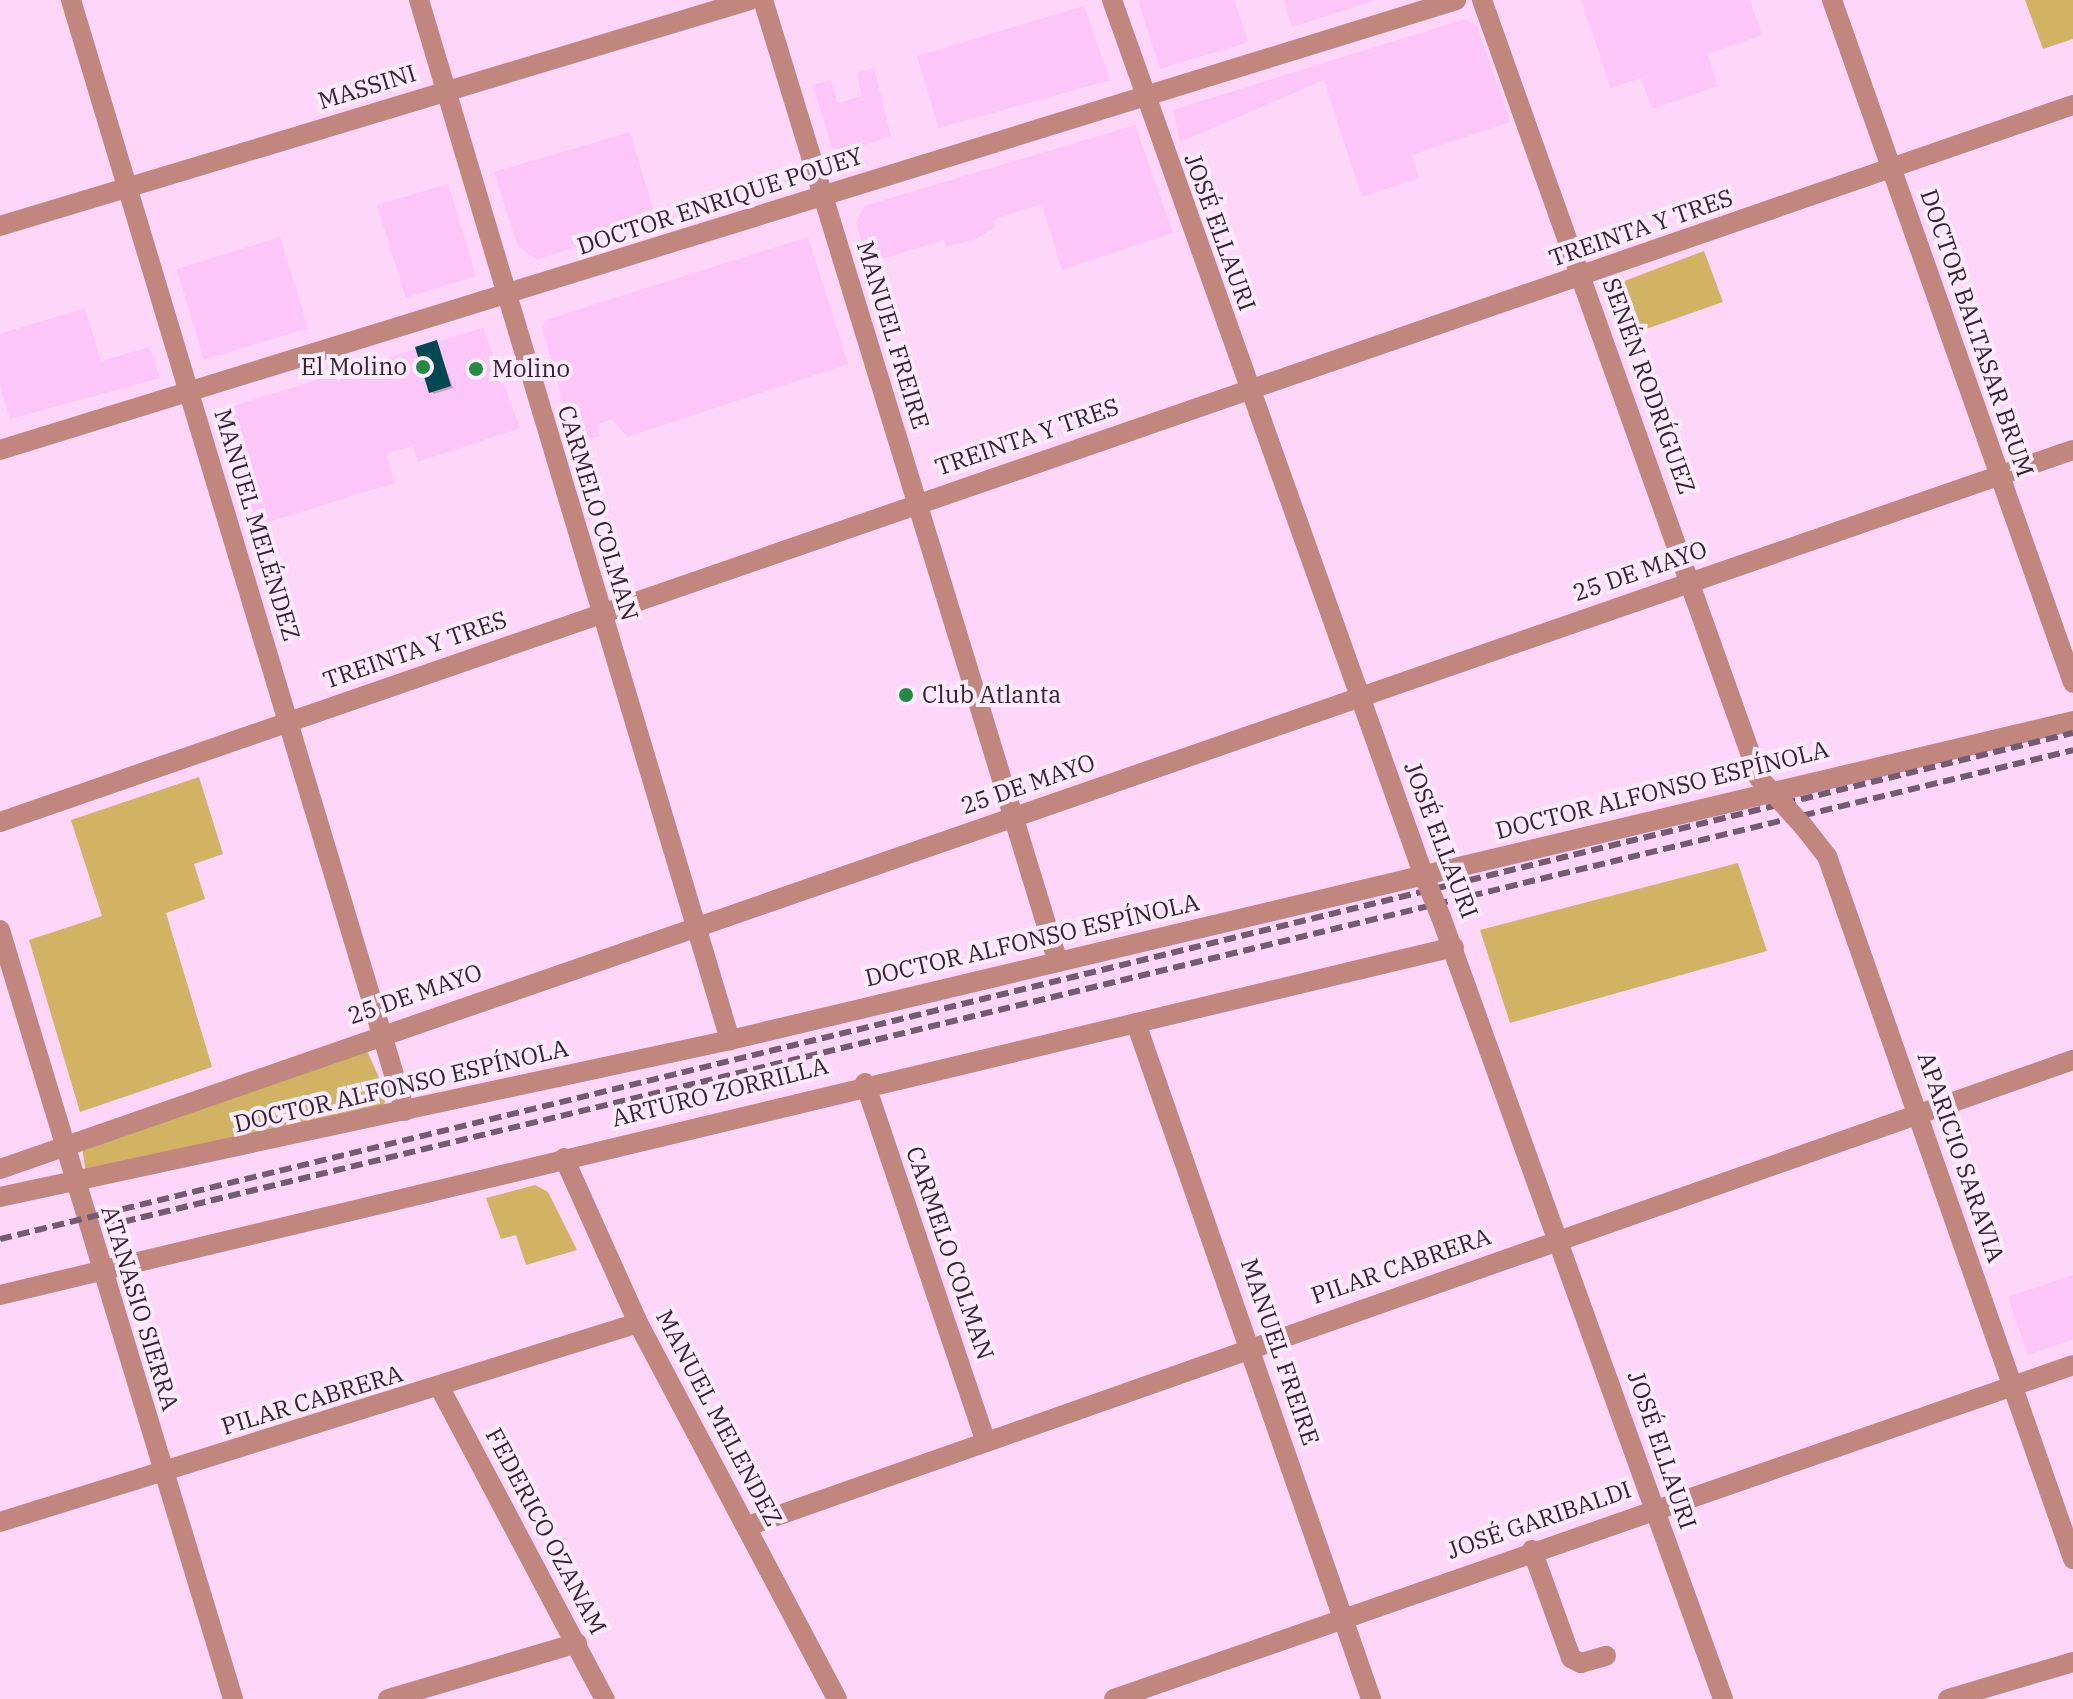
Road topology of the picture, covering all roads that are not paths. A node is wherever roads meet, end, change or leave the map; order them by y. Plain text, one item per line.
1 (71, 0) edge
2 (419, 0) edge
3 (750, 0) edge
4 (763, 0) edge
5 (1112, 0) edge
6 (1456, 0) edge
7 (1482, 0) edge
8 (1832, 0) edge
9 (446, 89) junction
10 (1142, 95) junction
11 (2073, 105) edge
12 (1891, 169) junction
13 (126, 189) junction
14 (823, 194) junction
15 (0, 226) edge
16 (1581, 276) junction
17 (506, 297) junction
18 (1250, 387) junction
19 (189, 392) junction
20 (0, 450) edge
21 (2073, 450) edge
22 (1999, 476) junction
23 (916, 503) junction
24 (1692, 580) junction
25 (602, 613) junction
26 (2073, 683) edge
27 (1360, 698) junction
28 (288, 721) junction
29 (2073, 721) edge
30 (1773, 793) junction
31 (1014, 816) junction
32 (0, 822) edge
33 (1423, 876) junction
34 (696, 926) junction
35 (0, 930) edge
36 (1454, 947) junction
37 (1057, 959) junction
38 (1136, 1023) junction
39 (383, 1032) junction
40 (730, 1040) junction
41 (2073, 1060) edge
42 (865, 1083) junction
43 (405, 1111) junction
44 (1918, 1112) junction
45 (65, 1146) junction
46 (564, 1158) junction
47 (0, 1169) edge
48 (77, 1186) junction
49 (0, 1197) edge
50 (1559, 1238) junction
51 (102, 1271) junction
52 (0, 1295) edge
53 (638, 1323) junction
54 (1251, 1346) junction
55 (2073, 1365) edge
56 (2012, 1386) junction
57 (440, 1388) junction
58 (985, 1440) junction
59 (162, 1473) junction
60 (1654, 1507) junction
61 (0, 1522) edge
62 (748, 1526) junction
63 (1532, 1550) junction
64 (2073, 1559) edge
65 (1344, 1617) junction
66 (577, 1643) junction
67 (1606, 1656) dead end
68 (2073, 1662) edge
69 (233, 1699) edge
70 (388, 1699) edge
71 (605, 1699) edge
72 (837, 1699) edge
73 (1114, 1699) edge
74 (1371, 1699) edge
75 (1723, 1699) edge
76 (1948, 1699) edge

1 - 13 street, MANUEL MELÉNDEZ
2 - 9 street, CARMELO COLMAN
3 - 9 street, MASSINI
4 - 14 street, MANUEL FREIRE
5 - 10 street, JOSÉ ELLAURI
6 - 10 street, DOCTOR ENRIQUE POUEY
7 - 16 street, SENÉN RODRÍGUEZ
8 - 12 street, DOCTOR BALTASAR BRUM
9 - 13 street, MASSINI
9 - 17 street, CARMELO COLMAN
10 - 14 street, DOCTOR ENRIQUE POUEY
10 - 18 street, JOSÉ ELLAURI
11 - 12 street, TREINTA Y TRES
12 - 16 street, TREINTA Y TRES
12 - 22 street, DOCTOR BALTASAR BRUM
13 - 15 street, MASSINI
13 - 19 street, MANUEL MELÉNDEZ
14 - 17 street, DOCTOR ENRIQUE POUEY
14 - 23 street, MANUEL FREIRE
16 - 18 street, TREINTA Y TRES
16 - 24 street, SENÉN RODRÍGUEZ
17 - 19 street, DOCTOR ENRIQUE POUEY
17 - 25 street, CARMELO COLMAN
18 - 23 street, TREINTA Y TRES
18 - 27 street, JOSÉ ELLAURI
19 - 20 street, DOCTOR ENRIQUE POUEY
19 - 28 street, MANUEL MELÉNDEZ
21 - 22 street, 25 DE MAYO
22 - 24 street, 25 DE MAYO
22 - 26 street, DOCTOR BALTASAR BRUM
23 - 25 street, TREINTA Y TRES
23 - 31 street, MANUEL FREIRE
24 - 27 street, 25 DE MAYO
24 - 30 street, SENÉN RODRÍGUEZ
25 - 28 street, TREINTA Y TRES
25 - 34 street, CARMELO COLMAN
27 - 31 street, 25 DE MAYO
27 - 33 street, JOSÉ ELLAURI
28 - 32 street, TREINTA Y TRES
28 - 39 street, MANUEL MELÉNDEZ
29 - 30 street, DOCTOR ALFONSO ESPÍNOLA
30 - 33 street, DOCTOR ALFONSO ESPÍNOLA
30 - 44 street, APARICIO SARAVIA, bridge
31 - 34 street, 25 DE MAYO
31 - 37 street, MANUEL FREIRE
33 - 36 street, JOSÉ ELLAURI, bridge
33 - 37 street, DOCTOR ALFONSO ESPÍNOLA
34 - 39 street, 25 DE MAYO
34 - 40 street, CARMELO COLMAN
35 - 45 street, ATANASIO SIERRA
36 - 38 street, ARTURO ZORRILLA
36 - 50 street, JOSÉ ELLAURI
37 - 40 street, DOCTOR ALFONSO ESPÍNOLA
38 - 42 street, ARTURO ZORRILLA
38 - 54 street, MANUEL FREIRE
39 - 43 street, MANUEL MELÉNDEZ
39 - 45 street, 25 DE MAYO
40 - 43 street, DOCTOR ALFONSO ESPÍNOLA
41 - 44 street, PILAR CABRERA
42 - 46 street, ARTURO ZORRILLA
42 - 58 street, CARMELO COLMAN
43 - 48 street, DOCTOR ALFONSO ESPÍNOLA
44 - 50 street, PILAR CABRERA
44 - 56 street, APARICIO SARAVIA
45 - 47 street, 25 DE MAYO
45 - 48 street, ATANASIO SIERRA
46 - 51 street, ARTURO ZORRILLA
46 - 53 street, MANUEL MELENDEZ
48 - 49 street, DOCTOR ALFONSO ESPÍNOLA
48 - 51 street, ATANASIO SIERRA
50 - 54 street, PILAR CABRERA
50 - 60 street, JOSÉ ELLAURI
51 - 52 street, ARTURO ZORRILLA
51 - 59 street, ATANASIO SIERRA
53 - 57 street, PILAR CABRERA
53 - 62 street, MANUEL MELENDEZ
54 - 58 street, PILAR CABRERA
54 - 65 street, MANUEL FREIRE
55 - 56 street, JOSÉ GARIBALDI
56 - 60 street, JOSÉ GARIBALDI
56 - 64 street, APARICIO SARAVIA
57 - 59 street, PILAR CABRERA
57 - 66 street, FEDERICO OZANAM
58 - 62 street, PILAR CABRERA
59 - 61 street, PILAR CABRERA
59 - 69 street, ATANASIO SIERRA
60 - 63 street, JOSÉ GARIBALDI
60 - 75 street, JOSÉ ELLAURI
62 - 72 street, MANUEL MELENDEZ
63 - 65 street, JOSÉ GARIBALDI
63 - 67 street
65 - 73 street, JOSÉ GARIBALDI
65 - 74 street, MANUEL FREIRE
66 - 70 street
66 - 71 street, FEDERICO OZANAM
68 - 76 street

